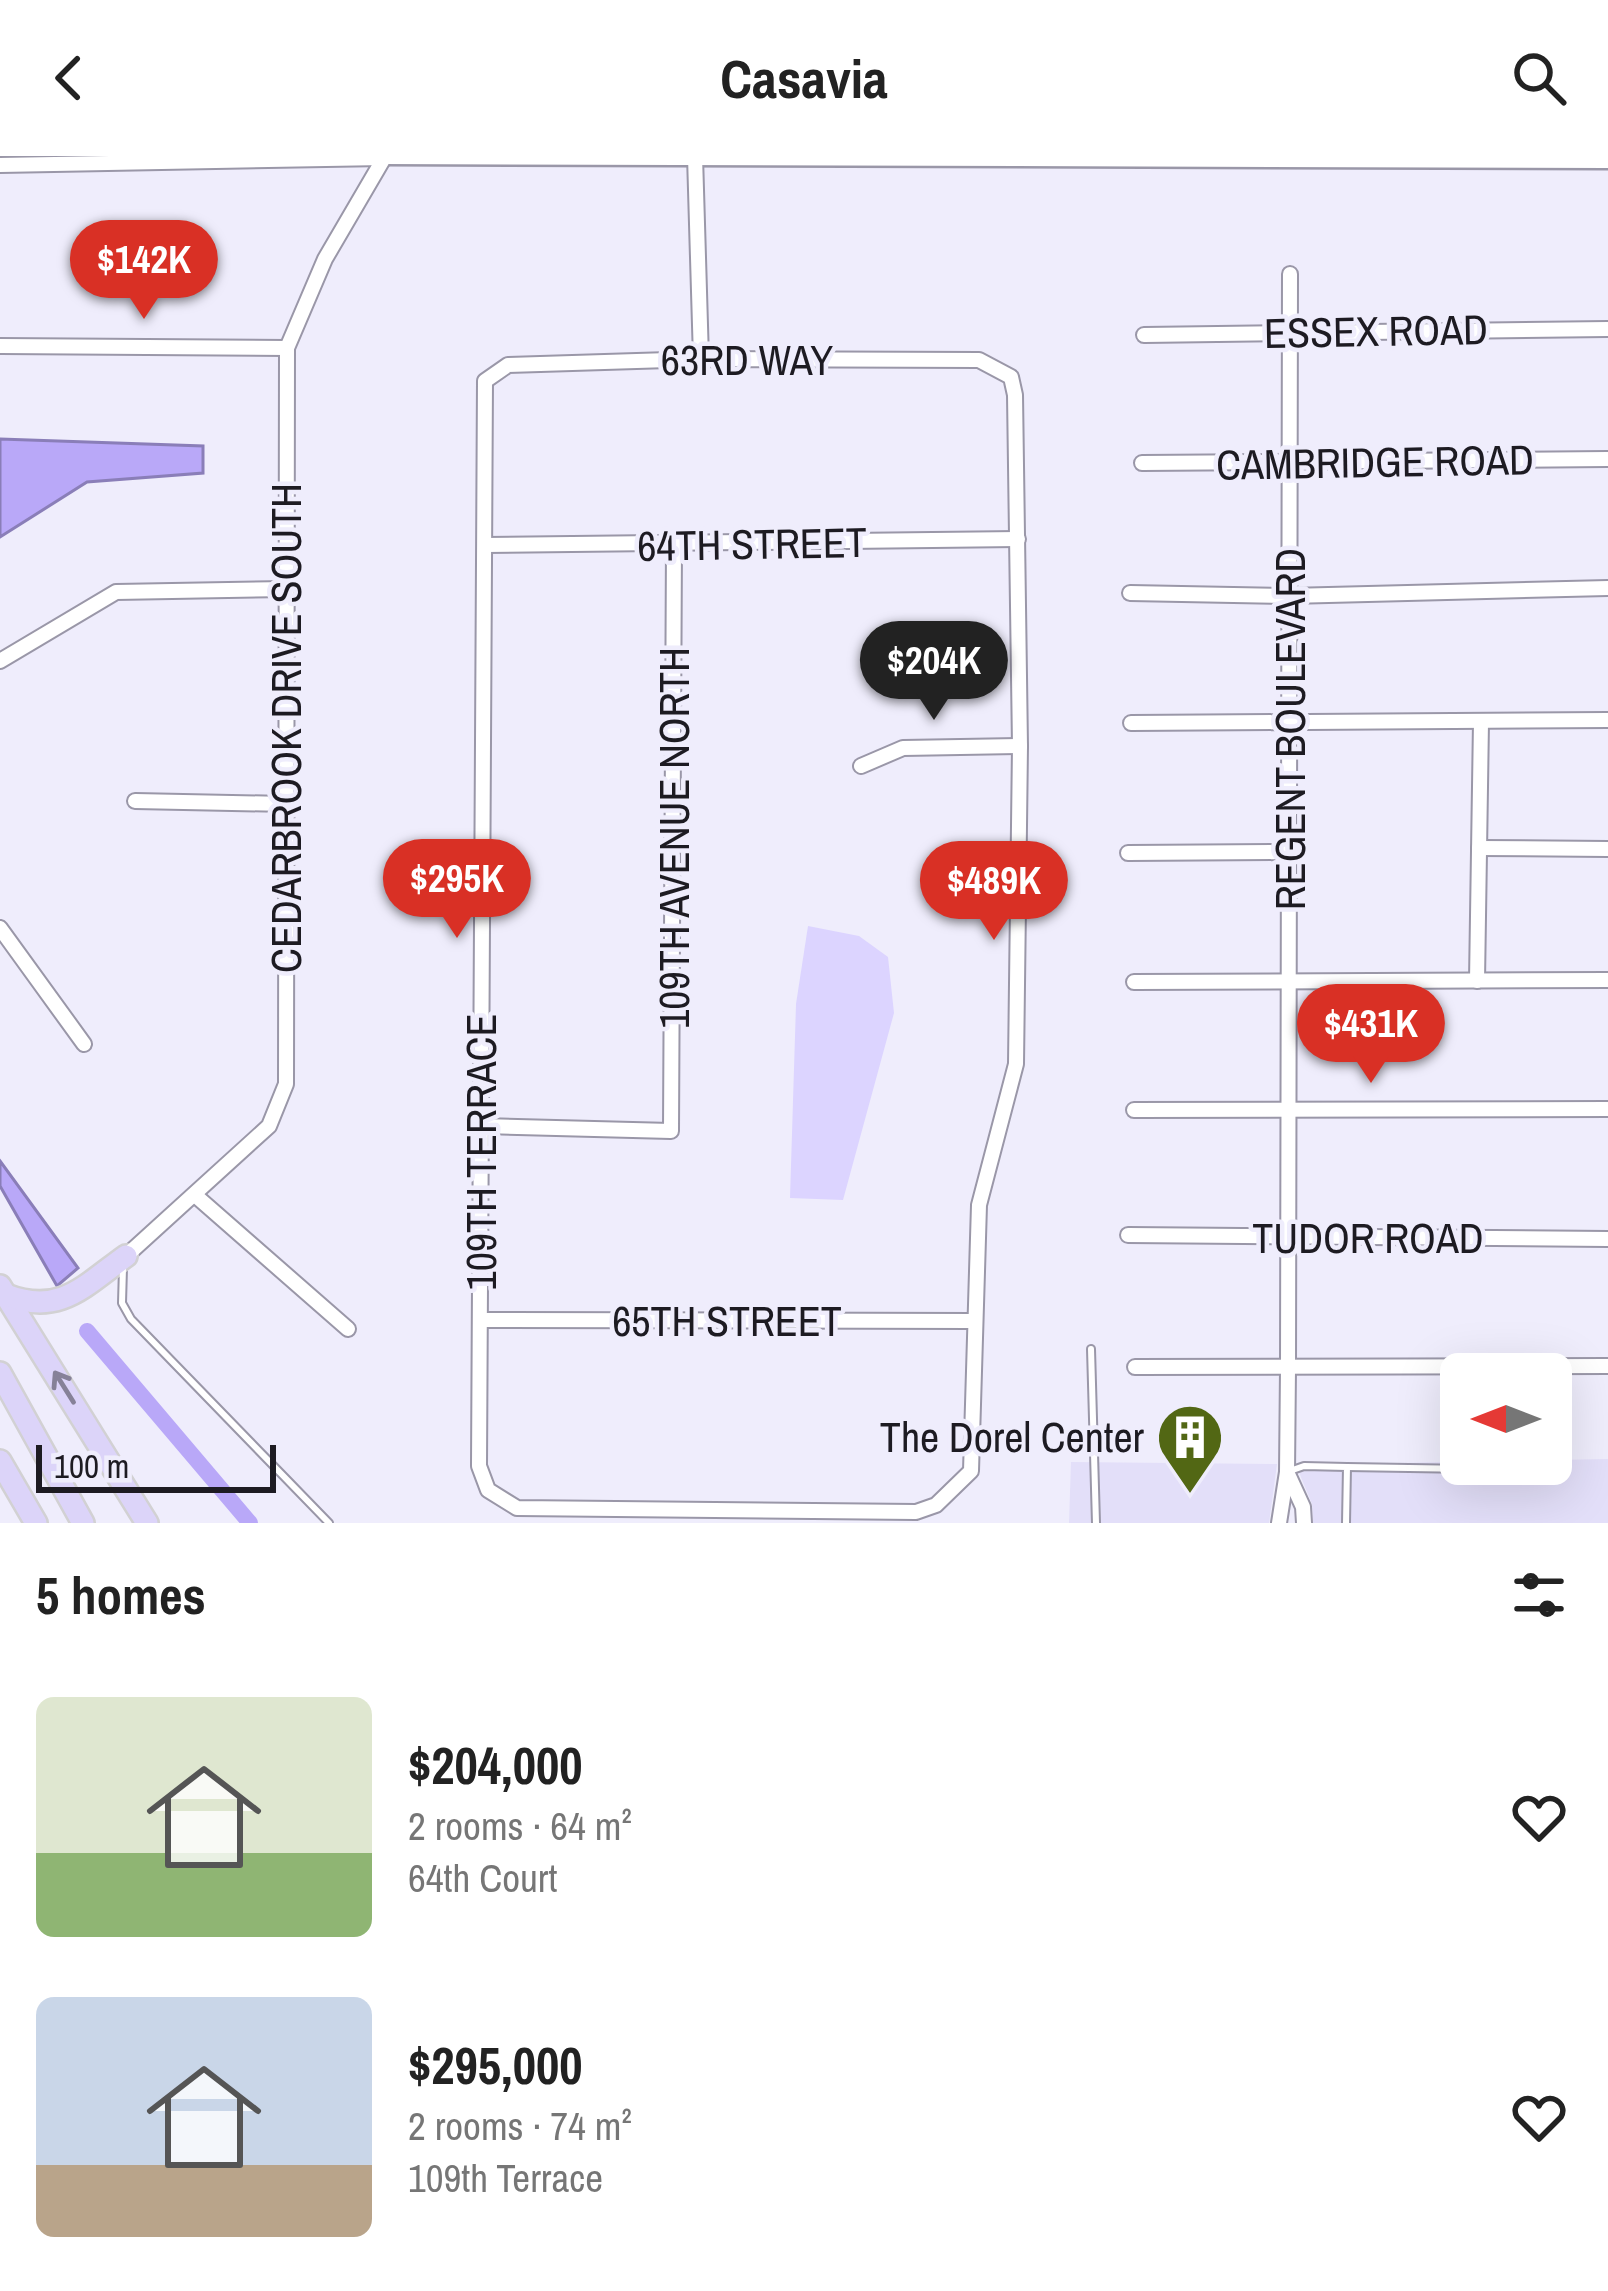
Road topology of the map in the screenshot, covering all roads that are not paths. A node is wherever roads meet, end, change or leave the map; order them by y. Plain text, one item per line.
1 (513, 156) edge
2 (889, 156) edge
3 (384, 157) edge
4 (695, 157) edge
5 (1073, 157) edge
6 (1268, 157) edge
7 (1448, 158) edge
8 (1608, 160) edge
9 (0, 165) edge
10 (1290, 274) dead end
11 (1608, 329) edge
12 (1291, 332) junction
13 (1144, 335) dead end
14 (0, 346) edge
15 (287, 348) junction
16 (700, 358) junction
17 (485, 381) joint
18 (1608, 459) edge
19 (1142, 464) dead end
20 (1291, 464) junction
21 (1018, 539) junction
22 (485, 545) junction
23 (674, 545) junction
24 (1608, 588) edge
25 (287, 589) junction
26 (1130, 593) dead end
27 (1289, 596) junction
28 (0, 661) edge
29 (1608, 720) edge
30 (1480, 722) junction
31 (1131, 723) dead end
32 (1287, 723) junction
33 (1020, 746) junction
34 (861, 766) dead end
35 (135, 801) dead end
36 (286, 804) junction
37 (1479, 848) junction
38 (1608, 848) edge
39 (1291, 852) junction
40 (1128, 853) dead end
41 (0, 928) edge
42 (1608, 980) edge
43 (1477, 981) junction
44 (1134, 982) dead end
45 (1290, 982) junction
46 (84, 1044) dead end
47 (1608, 1109) edge
48 (1134, 1110) dead end
49 (1289, 1111) junction
50 (484, 1126) junction
51 (196, 1196) junction
52 (1128, 1235) dead end
53 (1287, 1238) junction
54 (1608, 1239) edge
55 (126, 1256) junction
56 (3, 1290) edge
57 (480, 1320) junction
58 (973, 1321) junction
59 (348, 1329) dead end
60 (1091, 1349) dead end
61 (1608, 1366) edge
62 (1135, 1367) dead end
63 (1288, 1369) junction
64 (0, 1373) edge
65 (0, 1461) edge
66 (1347, 1467) junction
67 (1440, 1468) edge
68 (1287, 1472) junction
69 (797, 1518) edge
70 (146, 1522) edge
71 (37, 1523) edge
72 (83, 1523) edge
73 (329, 1523) edge
74 (1096, 1523) edge
75 (1279, 1523) edge
76 (1304, 1523) edge
77 (1346, 1523) edge

1 - 3 street
1 - 4 street
2 - 4 street
2 - 5 street
3 - 9 street
3 - 15 street, CEDARBROOK DRIVE SOUTH
4 - 16 street
5 - 6 street
6 - 7 street
7 - 8 street
10 - 12 street, REGENT BOULEVARD
11 - 12 street, ESSEX ROAD
12 - 13 street, ESSEX ROAD
12 - 20 street, REGENT BOULEVARD
14 - 15 street
15 - 25 street, CEDARBROOK DRIVE SOUTH
16 - 17 street, 63RD WAY
16 - 21 street, 63RD WAY
17 - 22 street, 109TH TERRACE
18 - 20 street, CAMBRIDGE ROAD
19 - 20 street, CAMBRIDGE ROAD
20 - 27 street, REGENT BOULEVARD
21 - 23 street, 64TH STREET
21 - 33 street
22 - 23 street, 64TH STREET
22 - 50 street, 109TH TERRACE
23 - 50 street, 109TH AVENUE NORTH
24 - 27 street
25 - 28 street
25 - 36 street, CEDARBROOK DRIVE SOUTH
26 - 27 street
27 - 32 street, REGENT BOULEVARD
29 - 30 street
30 - 32 street
30 - 37 street
31 - 32 street
32 - 39 street, REGENT BOULEVARD
33 - 34 street
33 - 58 street
35 - 36 street
36 - 51 street, CEDARBROOK DRIVE SOUTH
37 - 38 street
37 - 43 street
39 - 40 street
39 - 45 street, REGENT BOULEVARD
41 - 46 street
42 - 43 street
43 - 45 street
44 - 45 street
45 - 49 street, REGENT BOULEVARD
47 - 49 street
48 - 49 street
49 - 53 street, REGENT BOULEVARD
50 - 57 street, 109TH TERRACE
51 - 55 street, CEDARBROOK DRIVE SOUTH
51 - 59 street
52 - 53 street, TUDOR ROAD
53 - 54 street, TUDOR ROAD
53 - 63 street, REGENT BOULEVARD
55 - 56 main road
55 - 73 lane
70 -> 56 main road
57 - 58 street, 65TH STREET
57 - 69 street, 109TH TERRACE
58 - 69 street
60 - 74 lane
61 - 63 street
62 - 63 street
63 - 68 street, REGENT BOULEVARD
64 - 72 main road
65 - 71 main road
66 - 67 lane
66 - 68 lane
66 - 77 lane
68 - 75 street, REGENT BOULEVARD
68 - 76 street, REGENT BOULEVARD

